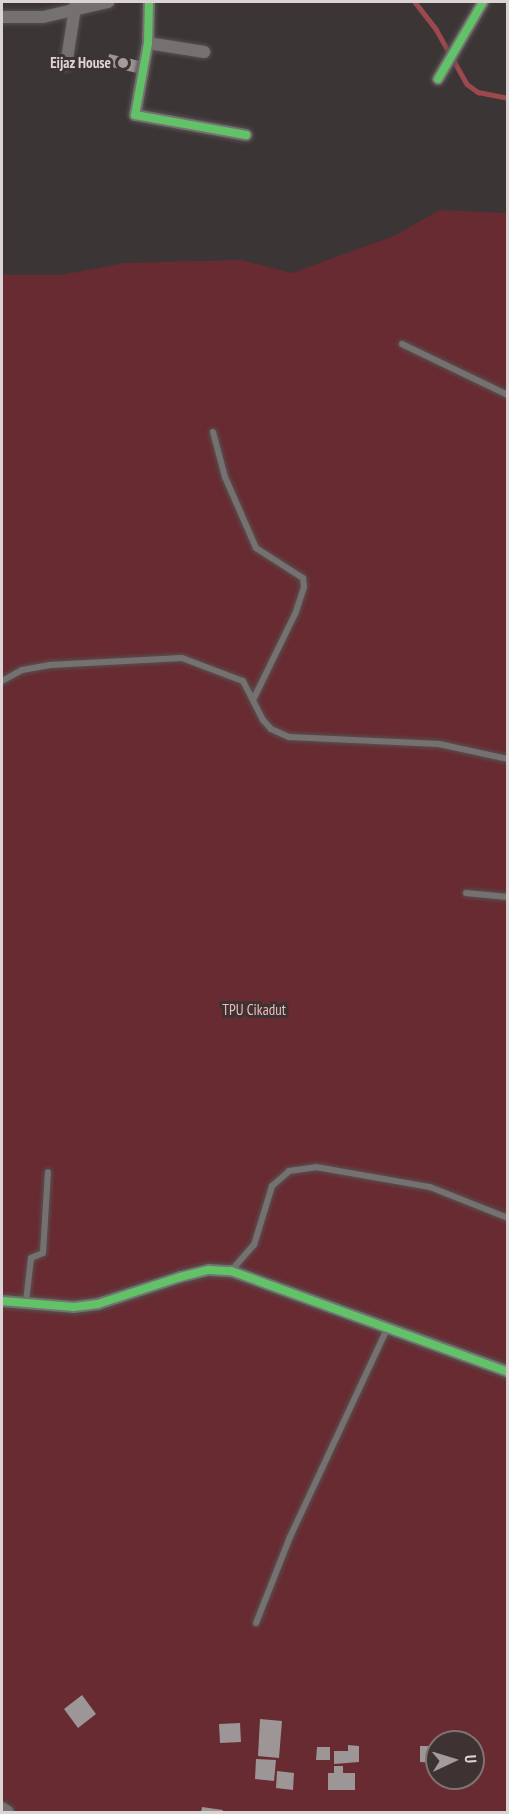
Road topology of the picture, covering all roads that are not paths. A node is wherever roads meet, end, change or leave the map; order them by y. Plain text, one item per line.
1 (108, 2) edge
2 (149, 2) edge
3 (483, 2) edge
4 (76, 6) edge
5 (2, 17) edge
6 (148, 43) junction
7 (204, 52) dead end
8 (66, 65) dead end
9 (438, 79) dead end
10 (246, 135) dead end
11 (402, 344) dead end
12 (507, 395) edge
13 (213, 432) dead end
14 (2, 681) edge
15 (254, 698) junction
16 (507, 759) edge
17 (466, 893) dead end
18 (507, 897) edge
19 (48, 1172) dead end
20 (507, 1218) edge
21 (231, 1271) junction
22 (2, 1301) edge
23 (26, 1302) junction
24 (388, 1326) junction
25 (507, 1372) edge
26 (256, 1623) dead end
27 (2, 1808) edge
28 (8, 1812) edge

1 - 4 street
2 - 6 street
3 - 9 street
4 - 5 street
4 - 8 street
6 - 7 street
6 - 10 street
11 - 12 lane
13 - 15 lane
14 - 15 lane
15 - 16 lane
17 - 18 lane
19 - 23 lane
20 - 21 lane
21 - 23 street
21 - 24 street
22 - 23 street
24 - 25 street
24 - 26 lane
27 - 28 street

